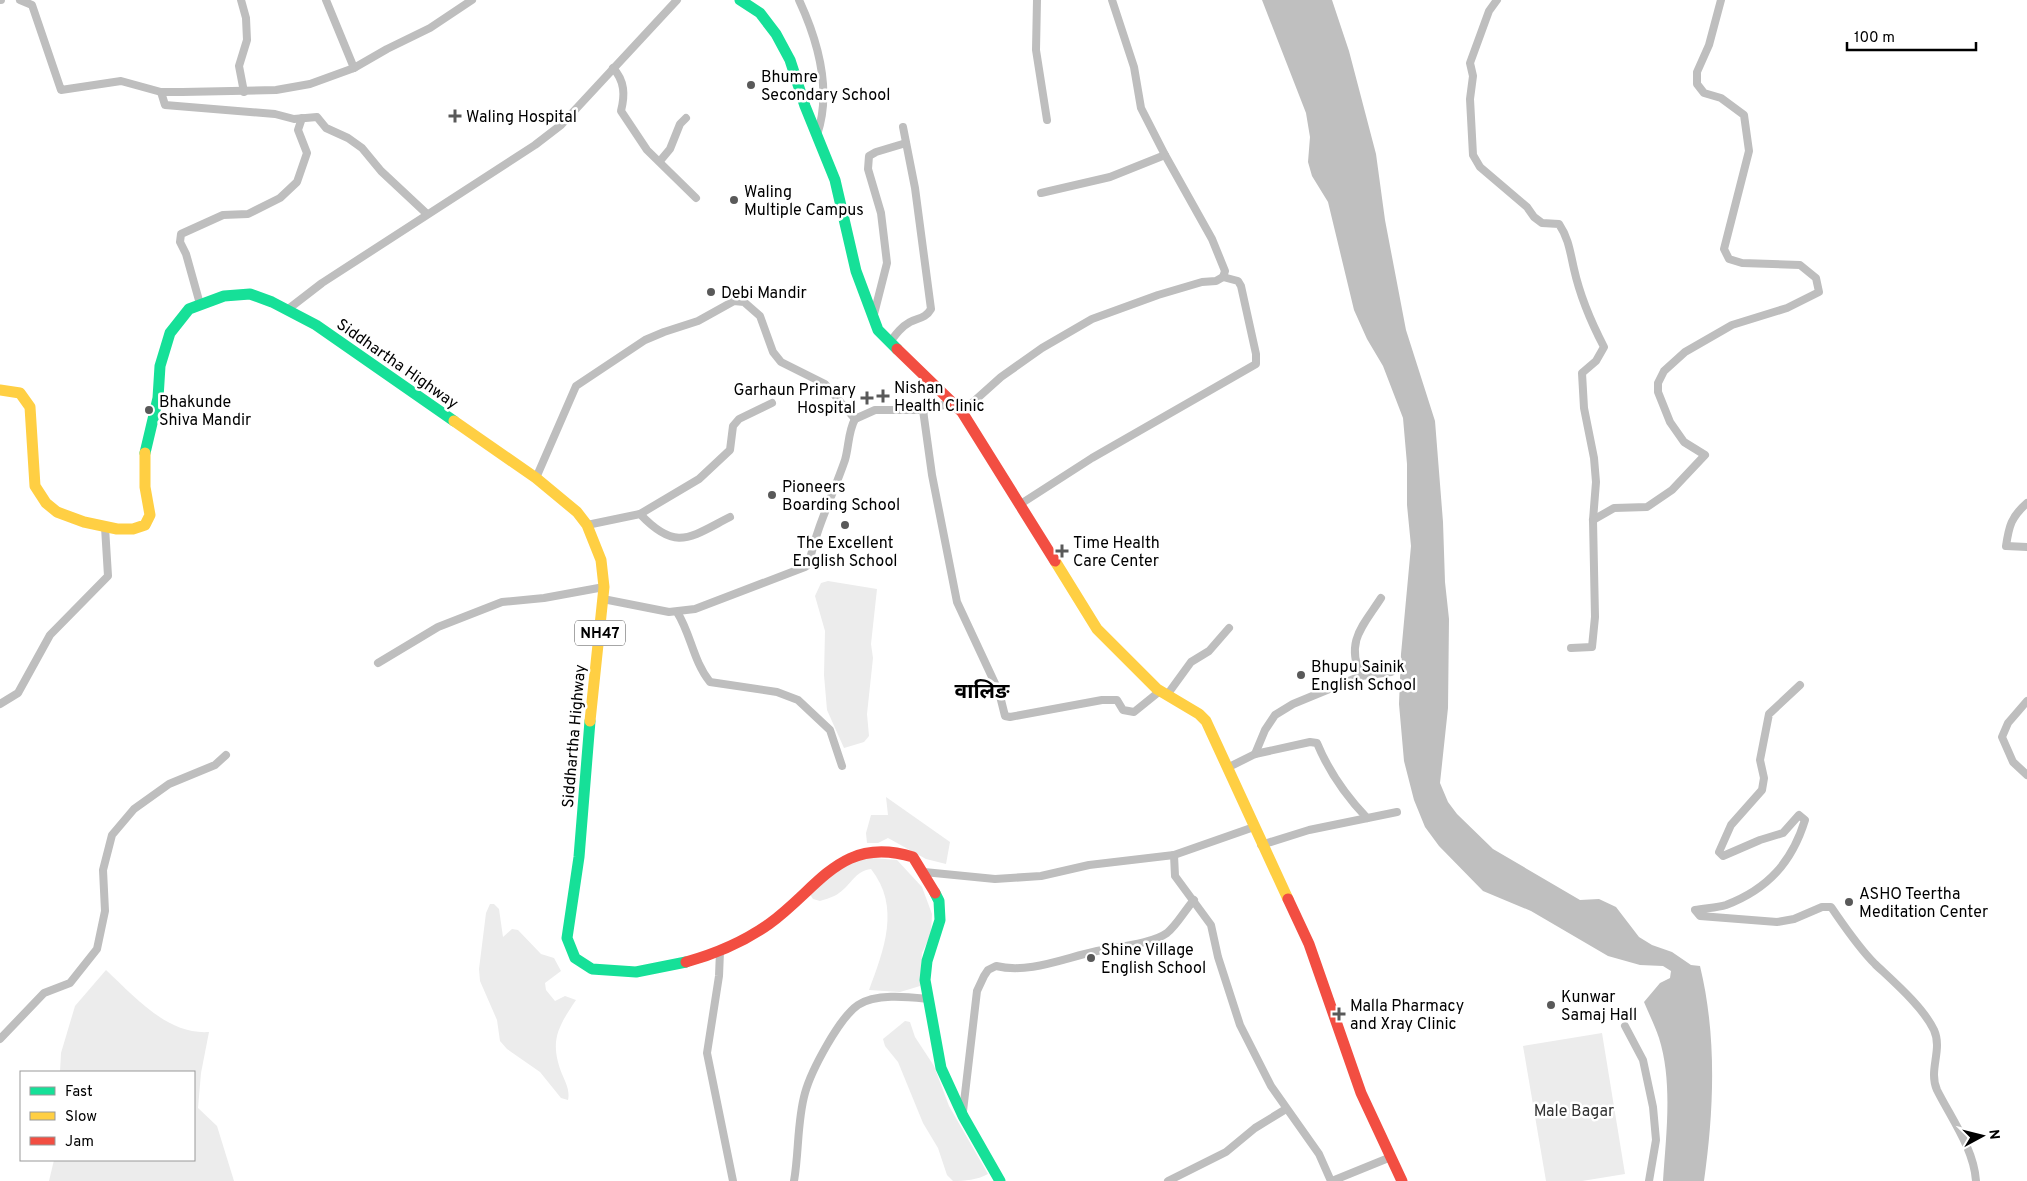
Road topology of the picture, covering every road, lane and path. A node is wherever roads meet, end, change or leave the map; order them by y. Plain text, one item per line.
1 (20, 0) edge
2 (241, 0) edge
3 (326, 0) edge
4 (472, 0) edge
5 (677, 0) edge
6 (740, 0) edge
7 (799, 0) edge
8 (1037, 0) edge
9 (1112, 0) edge
10 (1497, 0) edge
11 (1721, 0) edge
12 (354, 68) junction
13 (613, 68) junction
14 (161, 92) junction
15 (244, 92) junction
16 (302, 118) junction
17 (686, 118) dead end
18 (1048, 120) dead end
19 (903, 127) dead end
20 (817, 135) junction
21 (906, 143) junction
22 (1165, 155) junction
23 (660, 161) junction
24 (1041, 193) dead end
25 (696, 198) dead end
26 (427, 214) junction
27 (1223, 277) junction
28 (200, 304) junction
29 (286, 310) junction
30 (872, 319) junction
31 (890, 342) junction
32 (0, 390) edge
33 (772, 403) dead end
34 (952, 403) junction
35 (923, 410) junction
36 (962, 412) junction
37 (855, 419) junction
38 (536, 478) junction
39 (2027, 503) edge
40 (1019, 505) junction
41 (640, 514) junction
42 (730, 517) dead end
43 (1593, 520) junction
44 (587, 525) junction
45 (105, 527) junction
46 (2027, 547) edge
47 (604, 586) junction
48 (1381, 598) dead end
49 (603, 599) junction
50 (676, 612) junction
51 (1229, 628) dead end
52 (1571, 648) dead end
53 (378, 663) dead end
54 (1391, 672) dead end
55 (1361, 676) junction
56 (1800, 685) dead end
57 (1163, 693) junction
58 (2027, 701) edge
59 (0, 704) edge
60 (1255, 754) junction
61 (226, 755) dead end
62 (842, 766) dead end
63 (1227, 768) junction
64 (2027, 775) edge
65 (1397, 812) dead end
66 (1367, 818) junction
67 (1254, 827) junction
68 (1261, 845) junction
69 (1174, 855) junction
70 (924, 872) junction
71 (1194, 900) junction
72 (720, 951) junction
73 (929, 999) junction
74 (1625, 1026) dead end
75 (0, 1039) edge
76 (1286, 1109) junction
77 (963, 1116) junction
78 (1391, 1157) junction
79 (733, 1181) edge
80 (794, 1181) edge
81 (1000, 1181) edge
82 (1168, 1181) edge
83 (1332, 1181) edge
84 (1402, 1181) edge
85 (1649, 1181) edge
86 (1976, 1181) edge

1 - 14 street
2 - 15 street
3 - 12 street
4 - 12 street
5 - 13 street
6 - 20 main road
7 - 20 street
8 - 18 street
9 - 22 street
10 - 43 street
11 - 43 street
12 - 15 street
13 - 23 street
13 - 26 street
14 - 15 street
14 - 16 street
16 - 26 street
16 - 28 street
17 - 23 street
19 - 21 street
20 - 30 main road
21 - 30 street
21 - 31 street
22 - 24 street
22 - 27 street
23 - 25 street
26 - 29 street
27 - 36 street
27 - 40 street
28 - 29 main road, Siddhartha Highway / NH47
28 - 45 main road, Siddhartha Highway / NH47
29 - 38 main road, Siddhartha Highway / NH47
30 - 31 main road
31 - 34 main road
32 - 45 main road, Siddhartha Highway / NH47
33 - 41 street
34 - 35 street
34 - 36 main road
35 - 37 street
35 - 57 street
36 - 40 main road
37 - 38 street
37 - 50 street
38 - 44 main road, Siddhartha Highway / NH47
39 - 46 street
40 - 57 main road
41 - 42 street
41 - 44 street
43 - 52 street
44 - 47 main road, Siddhartha Highway / NH47
45 - 59 street
47 - 49 main road, Siddhartha Highway / NH47
47 - 53 street
48 - 55 street
49 - 50 street
49 - 72 main road, Siddhartha Highway / NH47
50 - 62 street
51 - 57 street
54 - 55 street
55 - 60 street
56 - 86 street
57 - 63 main road
58 - 64 street
60 - 63 street
60 - 66 street
61 - 75 street
63 - 67 main road
65 - 66 street
66 - 68 street
67 - 68 main road
67 - 69 street
68 - 78 main road
69 - 70 street
69 - 71 street
70 - 72 main road, Siddhartha Highway / NH47
70 - 73 main road, Siddhartha Highway / NH47
71 - 76 street
71 - 77 street
72 - 79 street
73 - 77 main road, Siddhartha Highway / NH47
73 - 80 street
74 - 85 street
76 - 82 street
76 - 83 street
77 - 81 main road, Siddhartha Highway / NH47
78 - 83 street
78 - 84 main road

